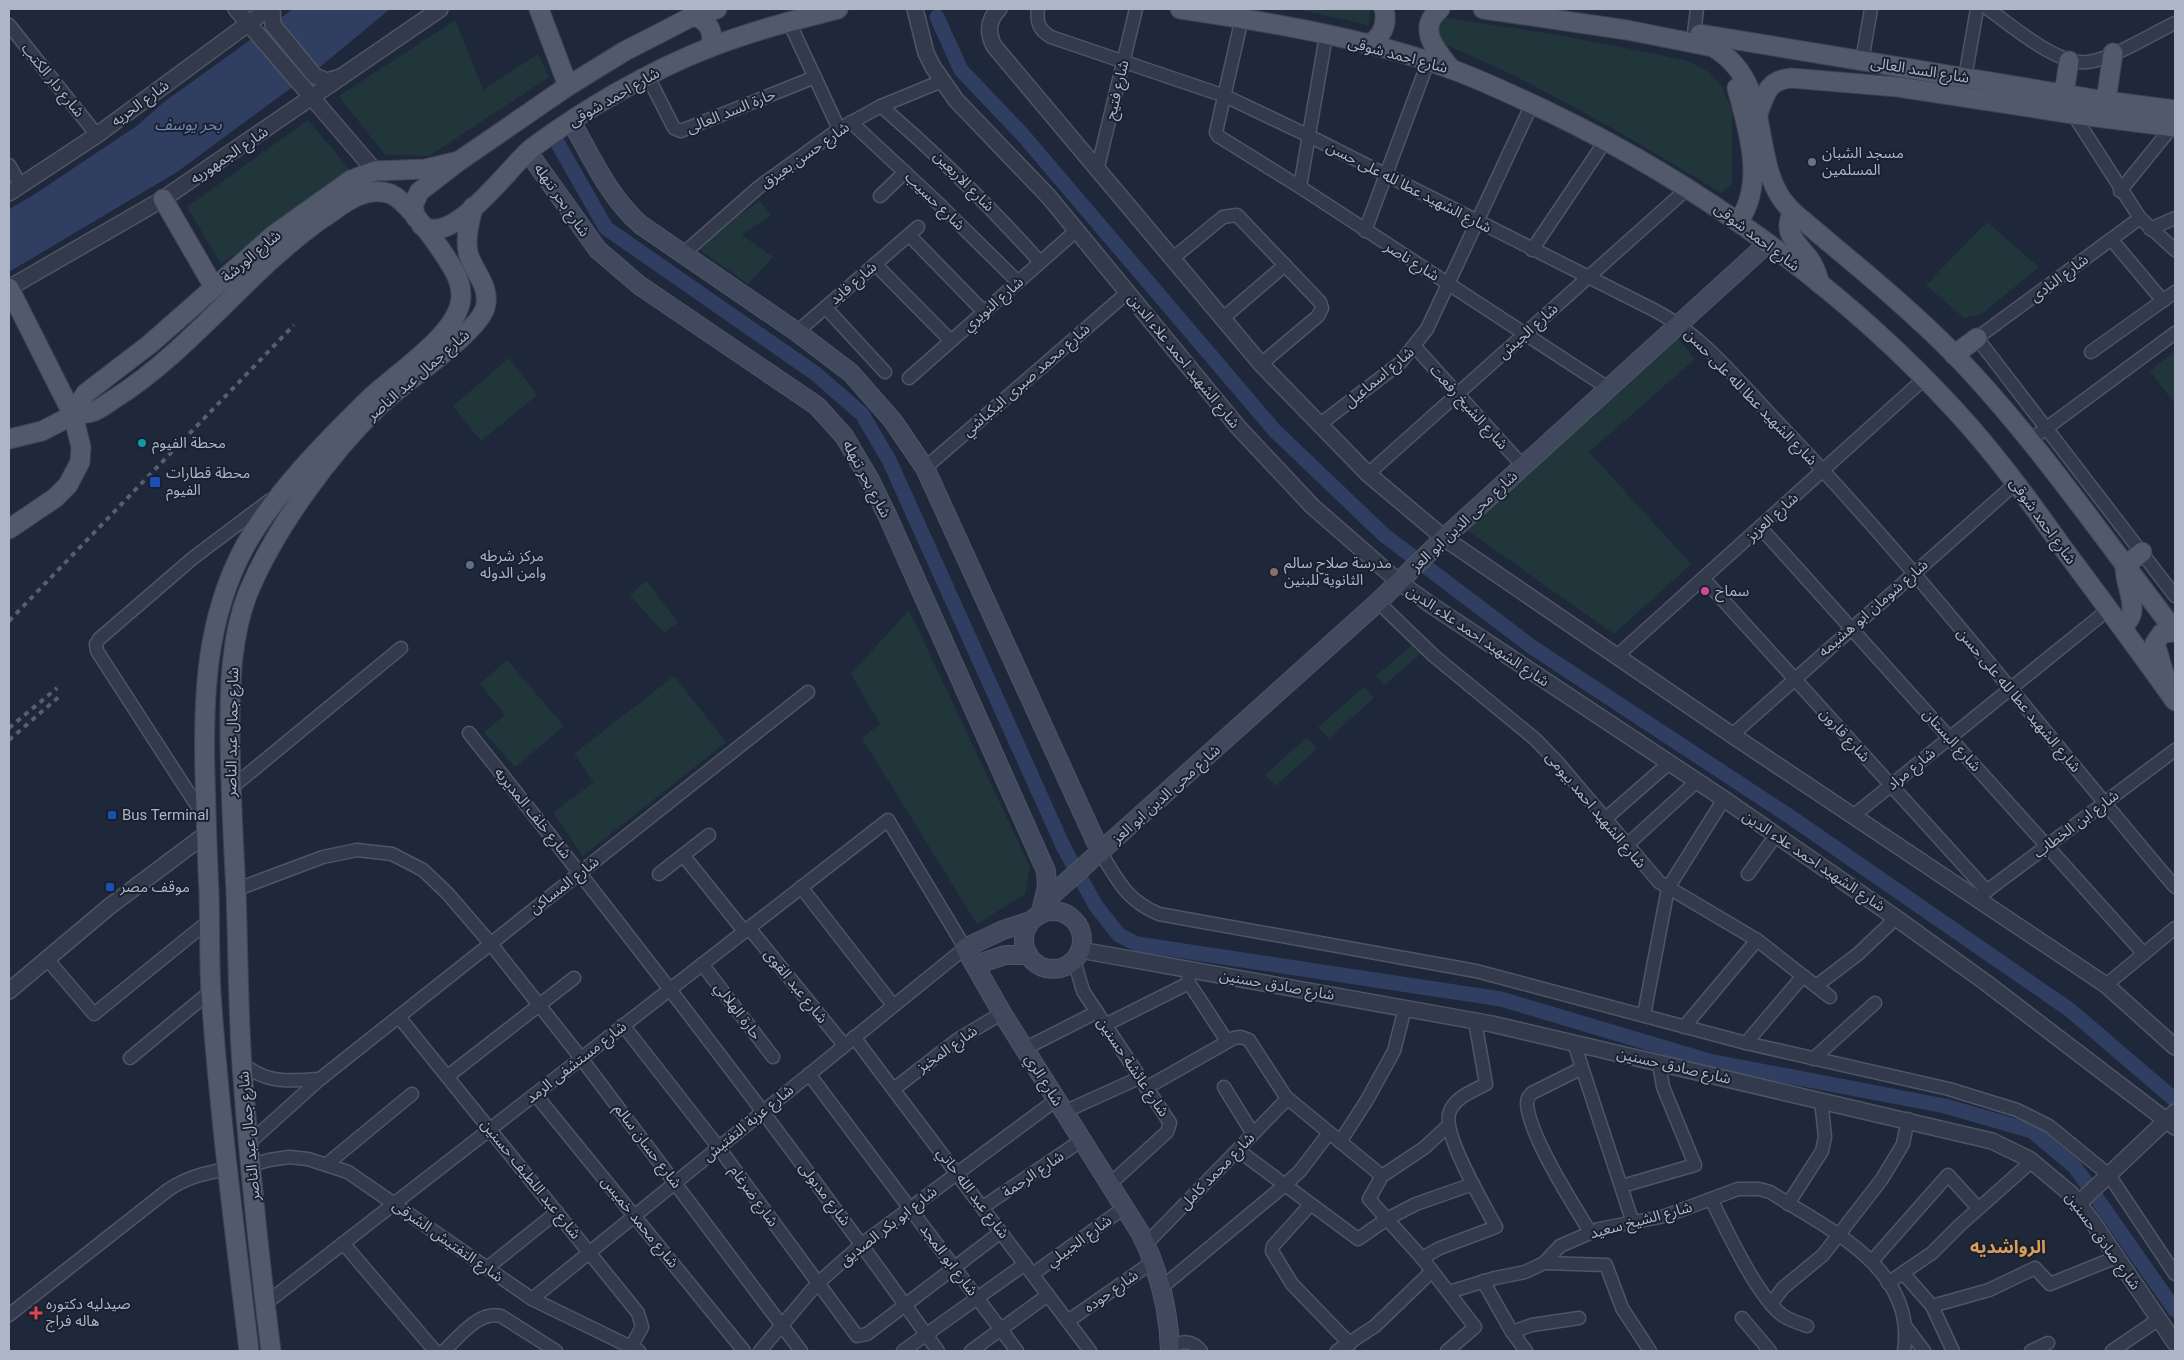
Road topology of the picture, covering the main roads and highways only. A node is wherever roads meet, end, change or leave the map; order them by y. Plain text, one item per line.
1 (539, 9) edge
2 (717, 9) edge
3 (724, 9) edge
4 (838, 9) edge
5 (1180, 9) edge
6 (1384, 9) edge
7 (1440, 9) edge
8 (1483, 9) edge
9 (1573, 15) edge
10 (693, 16) junction
11 (1666, 37) junction
12 (735, 38) junction
13 (1368, 45) junction
14 (709, 48) junction
15 (2113, 54) road end
16 (2069, 60) road end
17 (1451, 68) junction
18 (1904, 68) junction
19 (568, 86) junction
20 (1898, 87) junction
21 (2064, 94) junction
22 (2106, 101) junction
23 (1758, 114) junction
24 (571, 121) junction
25 (2174, 121) edge
26 (528, 152) junction
27 (460, 161) junction
28 (163, 199) road end
29 (473, 207) junction
30 (1793, 212) junction
31 (419, 221) junction
32 (1738, 222) junction
33 (1767, 244) junction
34 (1820, 286) junction
35 (214, 287) junction
36 (9, 288) edge
37 (462, 300) junction
38 (484, 310) junction
39 (1978, 338) road end
40 (1954, 355) junction
41 (75, 414) junction
42 (9, 439) edge
43 (9, 529) edge
44 (2142, 552) road end
45 (2125, 566) junction
46 (2121, 626) junction
47 (2175, 632) edge
48 (2172, 696) edge
49 (1101, 853) junction
50 (1046, 871) junction
51 (1072, 878) junction
52 (1035, 917) junction
53 (1076, 922) junction
54 (1029, 955) junction
55 (974, 965) junction
56 (249, 1351) edge
57 (271, 1351) edge
58 (1169, 1351) edge

1 - 19 main road
2 - 10 main road, شارع احمد شوقى
3 - 12 main road
4 - 12 main road, شارع احمد شوقى
5 - 13 main road, شارع احمد شوقى
6 - 13 main road
7 - 17 main road
8 - 9 main road
9 - 11 main road
10 - 14 main road
10 - 19 main road, شارع احمد شوقى
11 - 18 main road, شارع السد العالى
11 - 23 main road
11 - 32 main road
12 - 14 main road, شارع احمد شوقى
13 - 17 main road, شارع احمد شوقى
14 - 24 main road, شارع احمد شوقى
15 - 22 main road
16 - 21 main road
17 - 32 main road, شارع احمد شوقى
18 - 20 main road
18 - 21 main road, شارع السد العالى
19 - 27 main road, شارع احمد شوقى
20 - 23 main road, شارع السد العالى
20 - 25 main road, شارع السد العالى
21 - 22 main road, شارع السد العالى
22 - 25 main road, شارع السد العالى
23 - 30 main road
24 - 26 main road, شارع احمد شوقى
24 - 49 main road
26 - 29 main road, شارع احمد شوقى
26 - 50 main road, شارع بحر تنهله
27 - 31 main road, شارع احمد شوقى
27 - 35 main road, شارع الورشة
28 - 35 main road
29 - 31 main road, شارع احمد شوقى
29 - 38 main road
30 - 34 main road
30 - 40 main road
31 - 37 main road
31 - 41 main road, شارع الورشة
32 - 33 main road, شارع احمد شوقى
33 - 34 main road, شارع احمد شوقى
33 - 49 main road, شارع محى الدين ابو العز
34 - 46 main road, شارع احمد شوقى
35 - 41 main road, شارع الورشة
36 - 41 main road
37 - 38 main road
37 - 56 main road, شارع جمال عبد الناصر
38 - 57 main road, شارع جمال عبد الناصر
39 - 40 main road
40 - 45 main road
41 - 42 main road, شارع الورشة
41 - 43 main road
44 - 45 main road
45 - 46 main road
45 - 47 main road
46 - 48 main road, شارع احمد شوقى
47 - 48 main road
49 - 51 main road, شارع محى الدين ابو العز
50 - 51 main road
50 - 52 main road, شارع بحر تنهله
51 - 52 main road, شارع محى الدين ابو العز
51 - 53 main road
52 - 53 main road
52 - 54 main road
52 - 55 main road, شارع الري
53 - 54 main road
54 - 55 main road
55 - 58 main road, شارع الري

